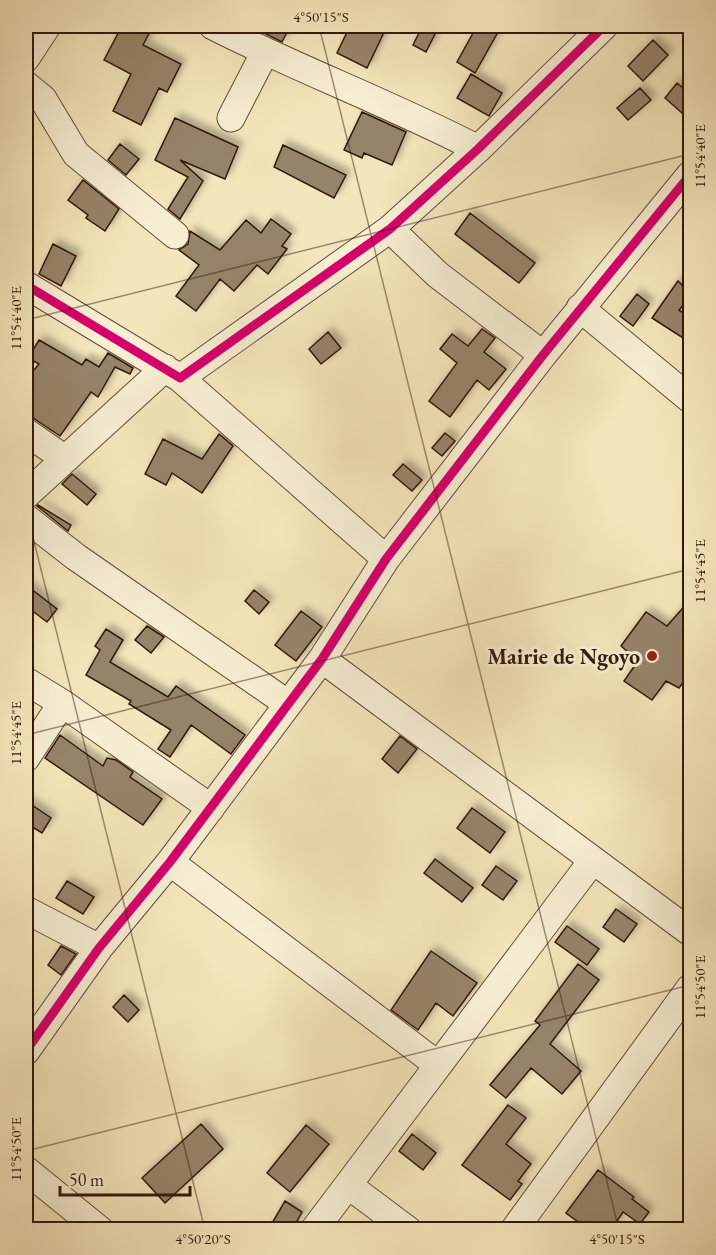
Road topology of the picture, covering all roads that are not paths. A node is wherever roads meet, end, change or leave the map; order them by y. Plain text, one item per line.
1 (47, 26) edge
2 (213, 26) edge
3 (601, 26) edge
4 (265, 52) junction
5 (26, 58) edge
6 (26, 85) edge
7 (231, 118) dead end
8 (478, 148) junction
9 (690, 175) edge
10 (390, 228) junction
11 (175, 235) dead end
12 (26, 285) edge
13 (580, 308) junction
14 (543, 355) junction
15 (172, 373) junction
16 (690, 399) edge
17 (26, 432) edge
18 (65, 459) junction
19 (26, 495) edge
20 (26, 518) edge
21 (386, 559) junction
22 (322, 659) junction
23 (26, 681) edge
24 (62, 703) junction
25 (288, 704) junction
26 (26, 758) edge
27 (211, 808) junction
28 (593, 860) junction
29 (170, 862) junction
30 (26, 910) edge
31 (690, 932) edge
32 (99, 948) junction
33 (690, 988) edge
34 (28, 1043) edge
35 (438, 1065) junction
36 (26, 1170) edge
37 (348, 1185) junction
38 (100, 1230) edge
39 (314, 1230) edge
40 (408, 1230) edge
41 (514, 1230) edge

1 - 5 street
2 - 4 street
3 - 8 street
4 - 7 street
4 - 8 street
6 - 11 street
8 - 10 street
9 - 13 street
10 - 14 street
10 - 15 street
12 - 15 street
13 - 14 street
13 - 16 street
14 - 21 street
15 - 18 street
15 - 21 street
17 - 18 street
18 - 19 street
20 - 25 street
21 - 22 street
22 - 25 street
22 - 28 street
23 - 24 street
24 - 26 street
24 - 27 street
25 - 27 street
27 - 29 street
28 - 31 street
28 - 35 street
29 - 32 street
29 - 35 street
30 - 32 street
32 - 34 street
33 - 41 street
35 - 37 street
36 - 38 street
37 - 39 street
37 - 40 street

